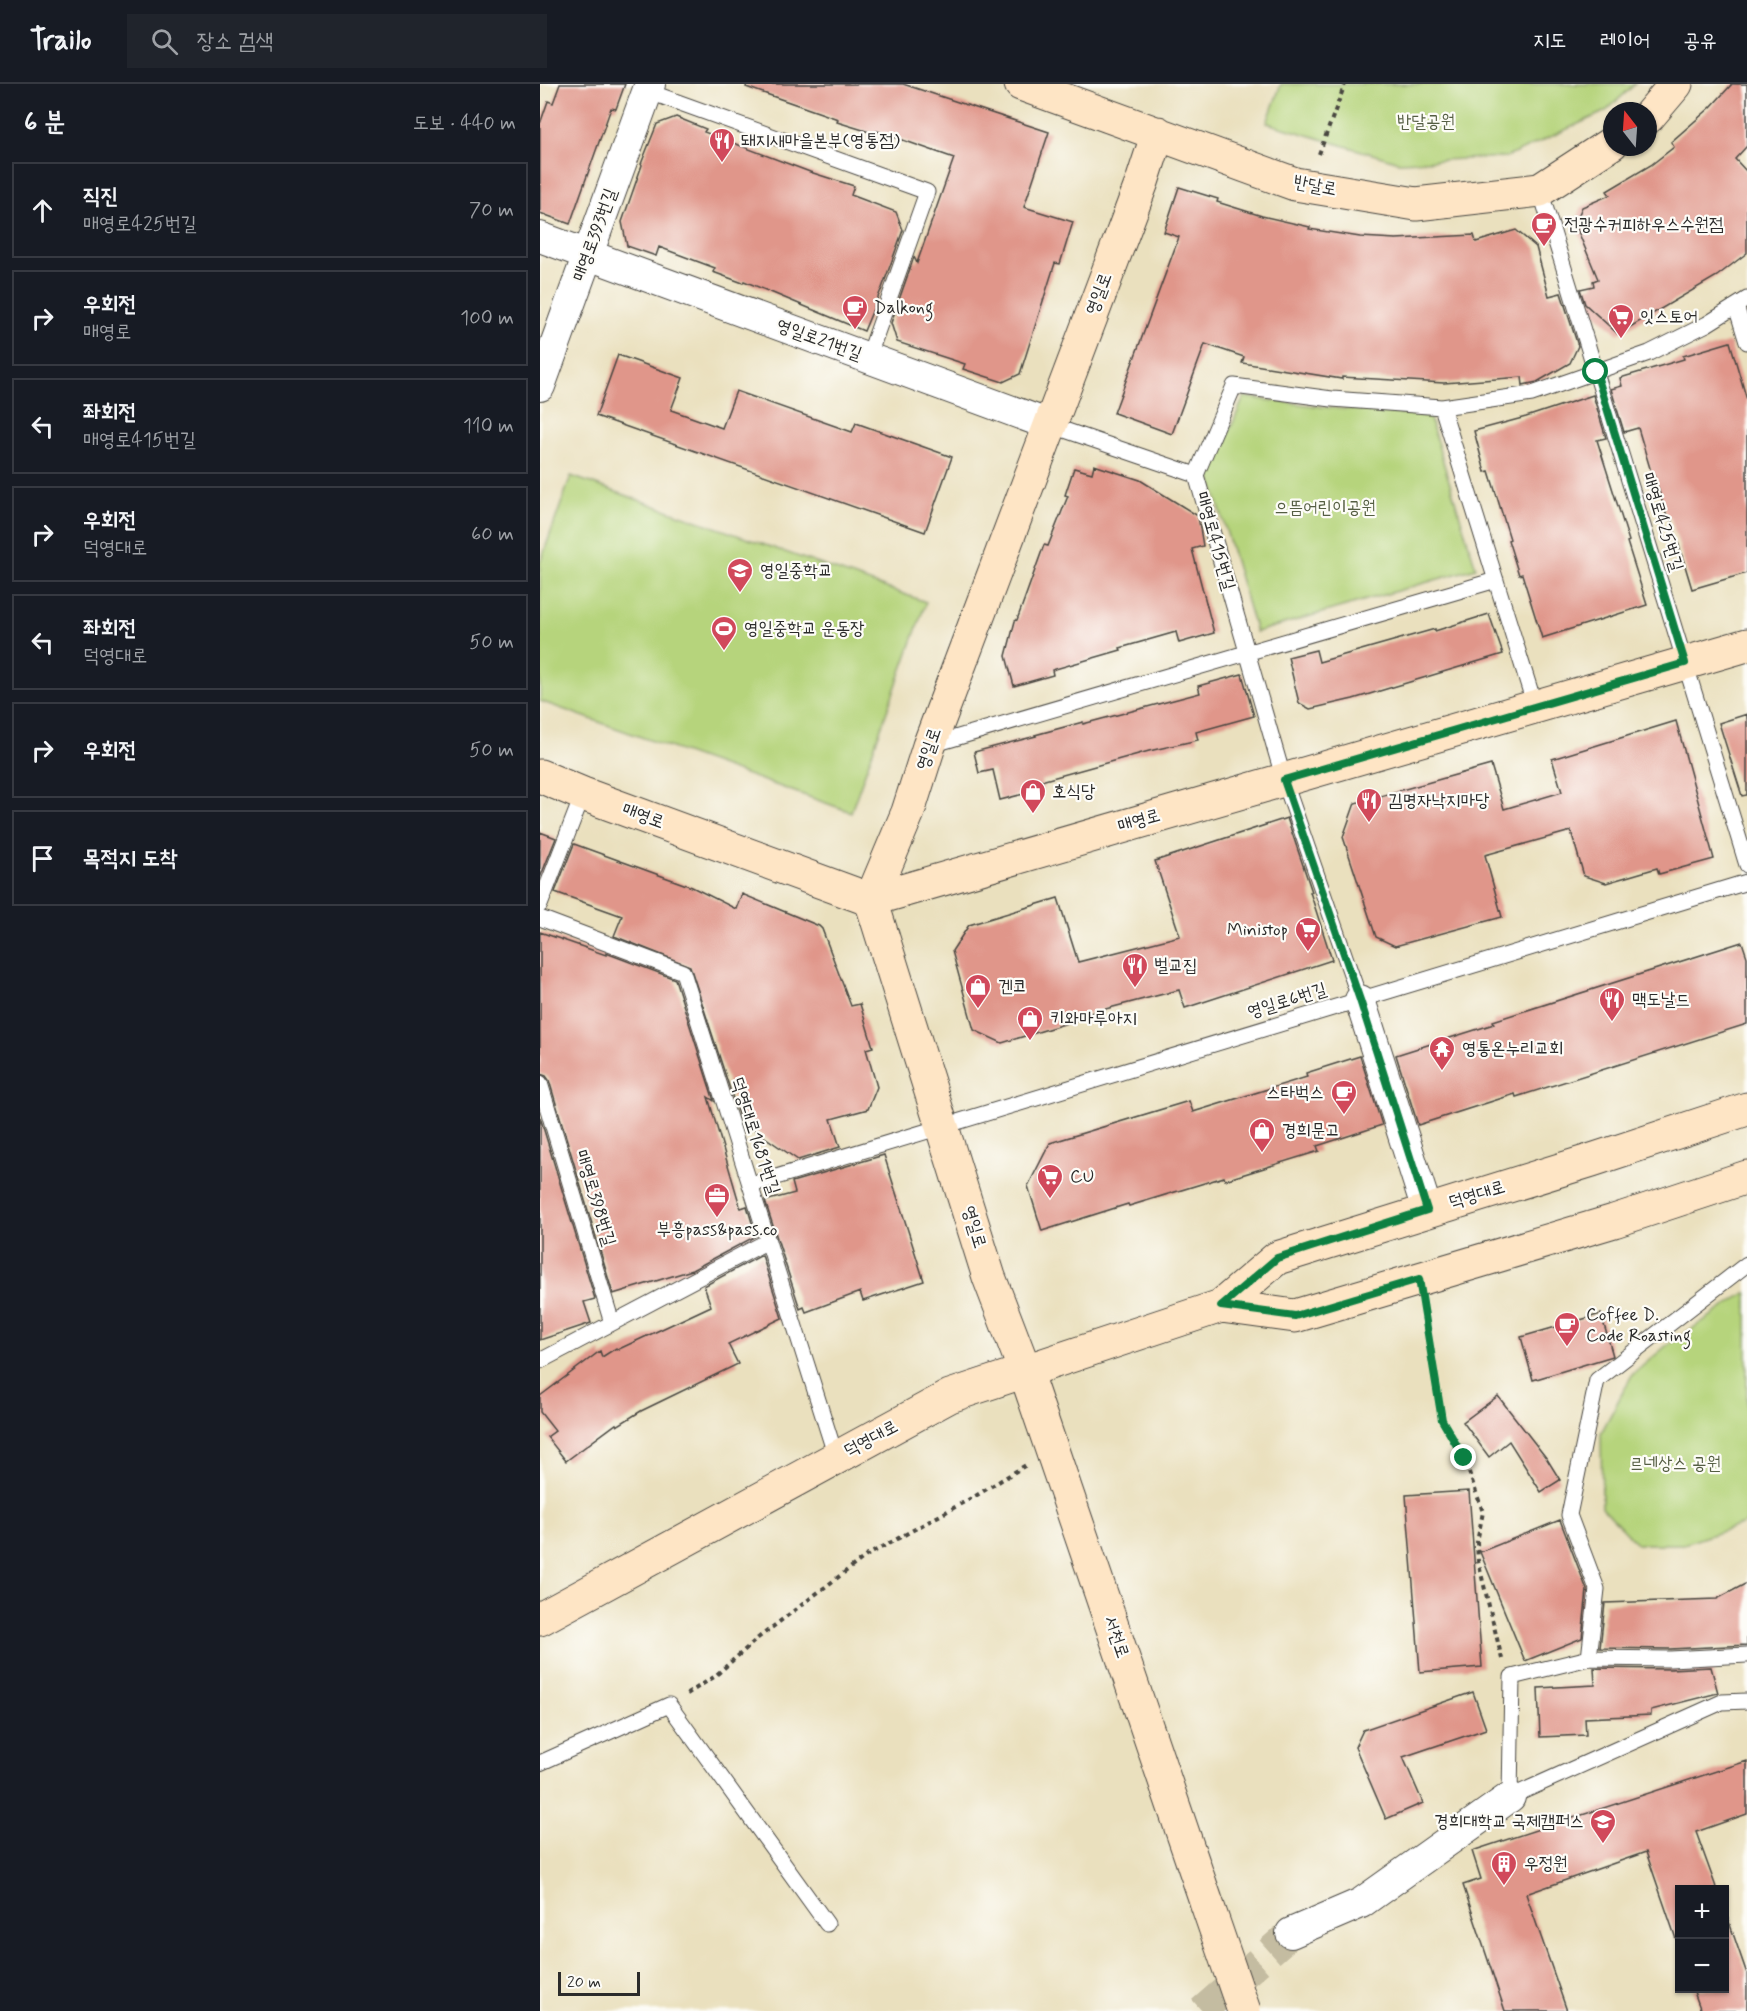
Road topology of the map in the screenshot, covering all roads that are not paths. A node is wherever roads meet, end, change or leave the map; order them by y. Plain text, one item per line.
1 (1020, 84) edge
2 (1676, 84) edge
3 (649, 88) edge
4 (1657, 106) edge
5 (1158, 134) junction
6 (1603, 149) edge
7 (1540, 190) junction
8 (540, 237) edge
9 (588, 254) junction
10 (1741, 303) edge
11 (1747, 342) edge
12 (868, 358) junction
13 (1596, 372) junction
14 (540, 386) edge
15 (1442, 407) junction
16 (1050, 425) junction
17 (1196, 475) junction
18 (1496, 580) junction
19 (1747, 645) edge
20 (1247, 652) junction
21 (1685, 663) junction
22 (1535, 706) junction
23 (929, 746) junction
24 (540, 776) edge
25 (1284, 780) junction
26 (583, 794) junction
27 (1747, 865) edge
28 (1747, 882) edge
29 (871, 900) junction
30 (540, 905) edge
31 (540, 918) edge
32 (1360, 1000) junction
33 (540, 1083) edge
34 (1747, 1109) edge
35 (943, 1127) junction
36 (1747, 1177) edge
37 (750, 1185) junction
38 (1427, 1210) junction
39 (768, 1241) junction
40 (1747, 1264) edge
41 (1221, 1306) junction
42 (612, 1323) junction
43 (540, 1361) edge
44 (1025, 1371) junction
45 (836, 1457) junction
46 (540, 1619) edge
47 (1747, 1655) edge
48 (1589, 1658) junction
49 (1747, 1701) edge
50 (540, 1763) edge
51 (1510, 1797) junction
52 (827, 1924) dead end
53 (1291, 1933) tunnel mouth
54 (1244, 2011) edge

1 - 5 street, 반달로
2 - 4 street
3 - 9 street, 매영로393번길
3 - 12 lane
5 - 7 street, 반달로
5 - 16 street, 영일로
6 - 7 street, 반달로
7 - 13 lane, 매영로425번길
8 - 9 street, 영일로21번길
9 - 12 street, 영일로21번길
9 - 14 street, 매영로393번길
10 - 11 lane
10 - 13 lane, 매영로415번길
12 - 16 street, 영일로21번길
13 - 15 lane, 매영로415번길
13 - 21 lane, 매영로425번길
15 - 17 lane, 매영로415번길
15 - 18 lane
16 - 17 lane
16 - 23 street, 영일로
17 - 20 lane, 매영로415번길
18 - 20 lane
18 - 22 lane
19 - 21 street, 매영로
20 - 23 lane
20 - 25 lane, 매영로415번길
21 - 22 street, 매영로
21 - 27 lane, 매영로425번길
22 - 25 street, 매영로
23 - 29 street, 영일로
24 - 26 street, 매영로
25 - 29 street, 매영로
25 - 32 lane, 매영로415번길
26 - 29 street, 매영로
26 - 30 lane
28 - 32 lane, 영일로6번길
29 - 35 street, 영일로
31 - 37 lane, 덕영대로1681번길
32 - 35 lane, 영일로6번길
32 - 38 street, 매영로415번길
33 - 42 lane, 매영로398번길
34 - 38 street, 덕영대로
35 - 37 lane, 영일로6번길
35 - 44 street, 영일로
36 - 41 street, 덕영대로
37 - 39 lane, 덕영대로1681번길
38 - 41 street, 덕영대로
39 - 42 lane
39 - 45 lane, 덕영대로1681번길
40 - 48 lane
41 - 44 street, 덕영대로
42 - 43 lane
44 - 45 street, 덕영대로
44 - 54 street, 서천로, bridge
45 - 46 street, 덕영대로
47 - 48 lane
48 - 51 lane
49 - 51 lane
50 - 52 lane
51 - 53 street

